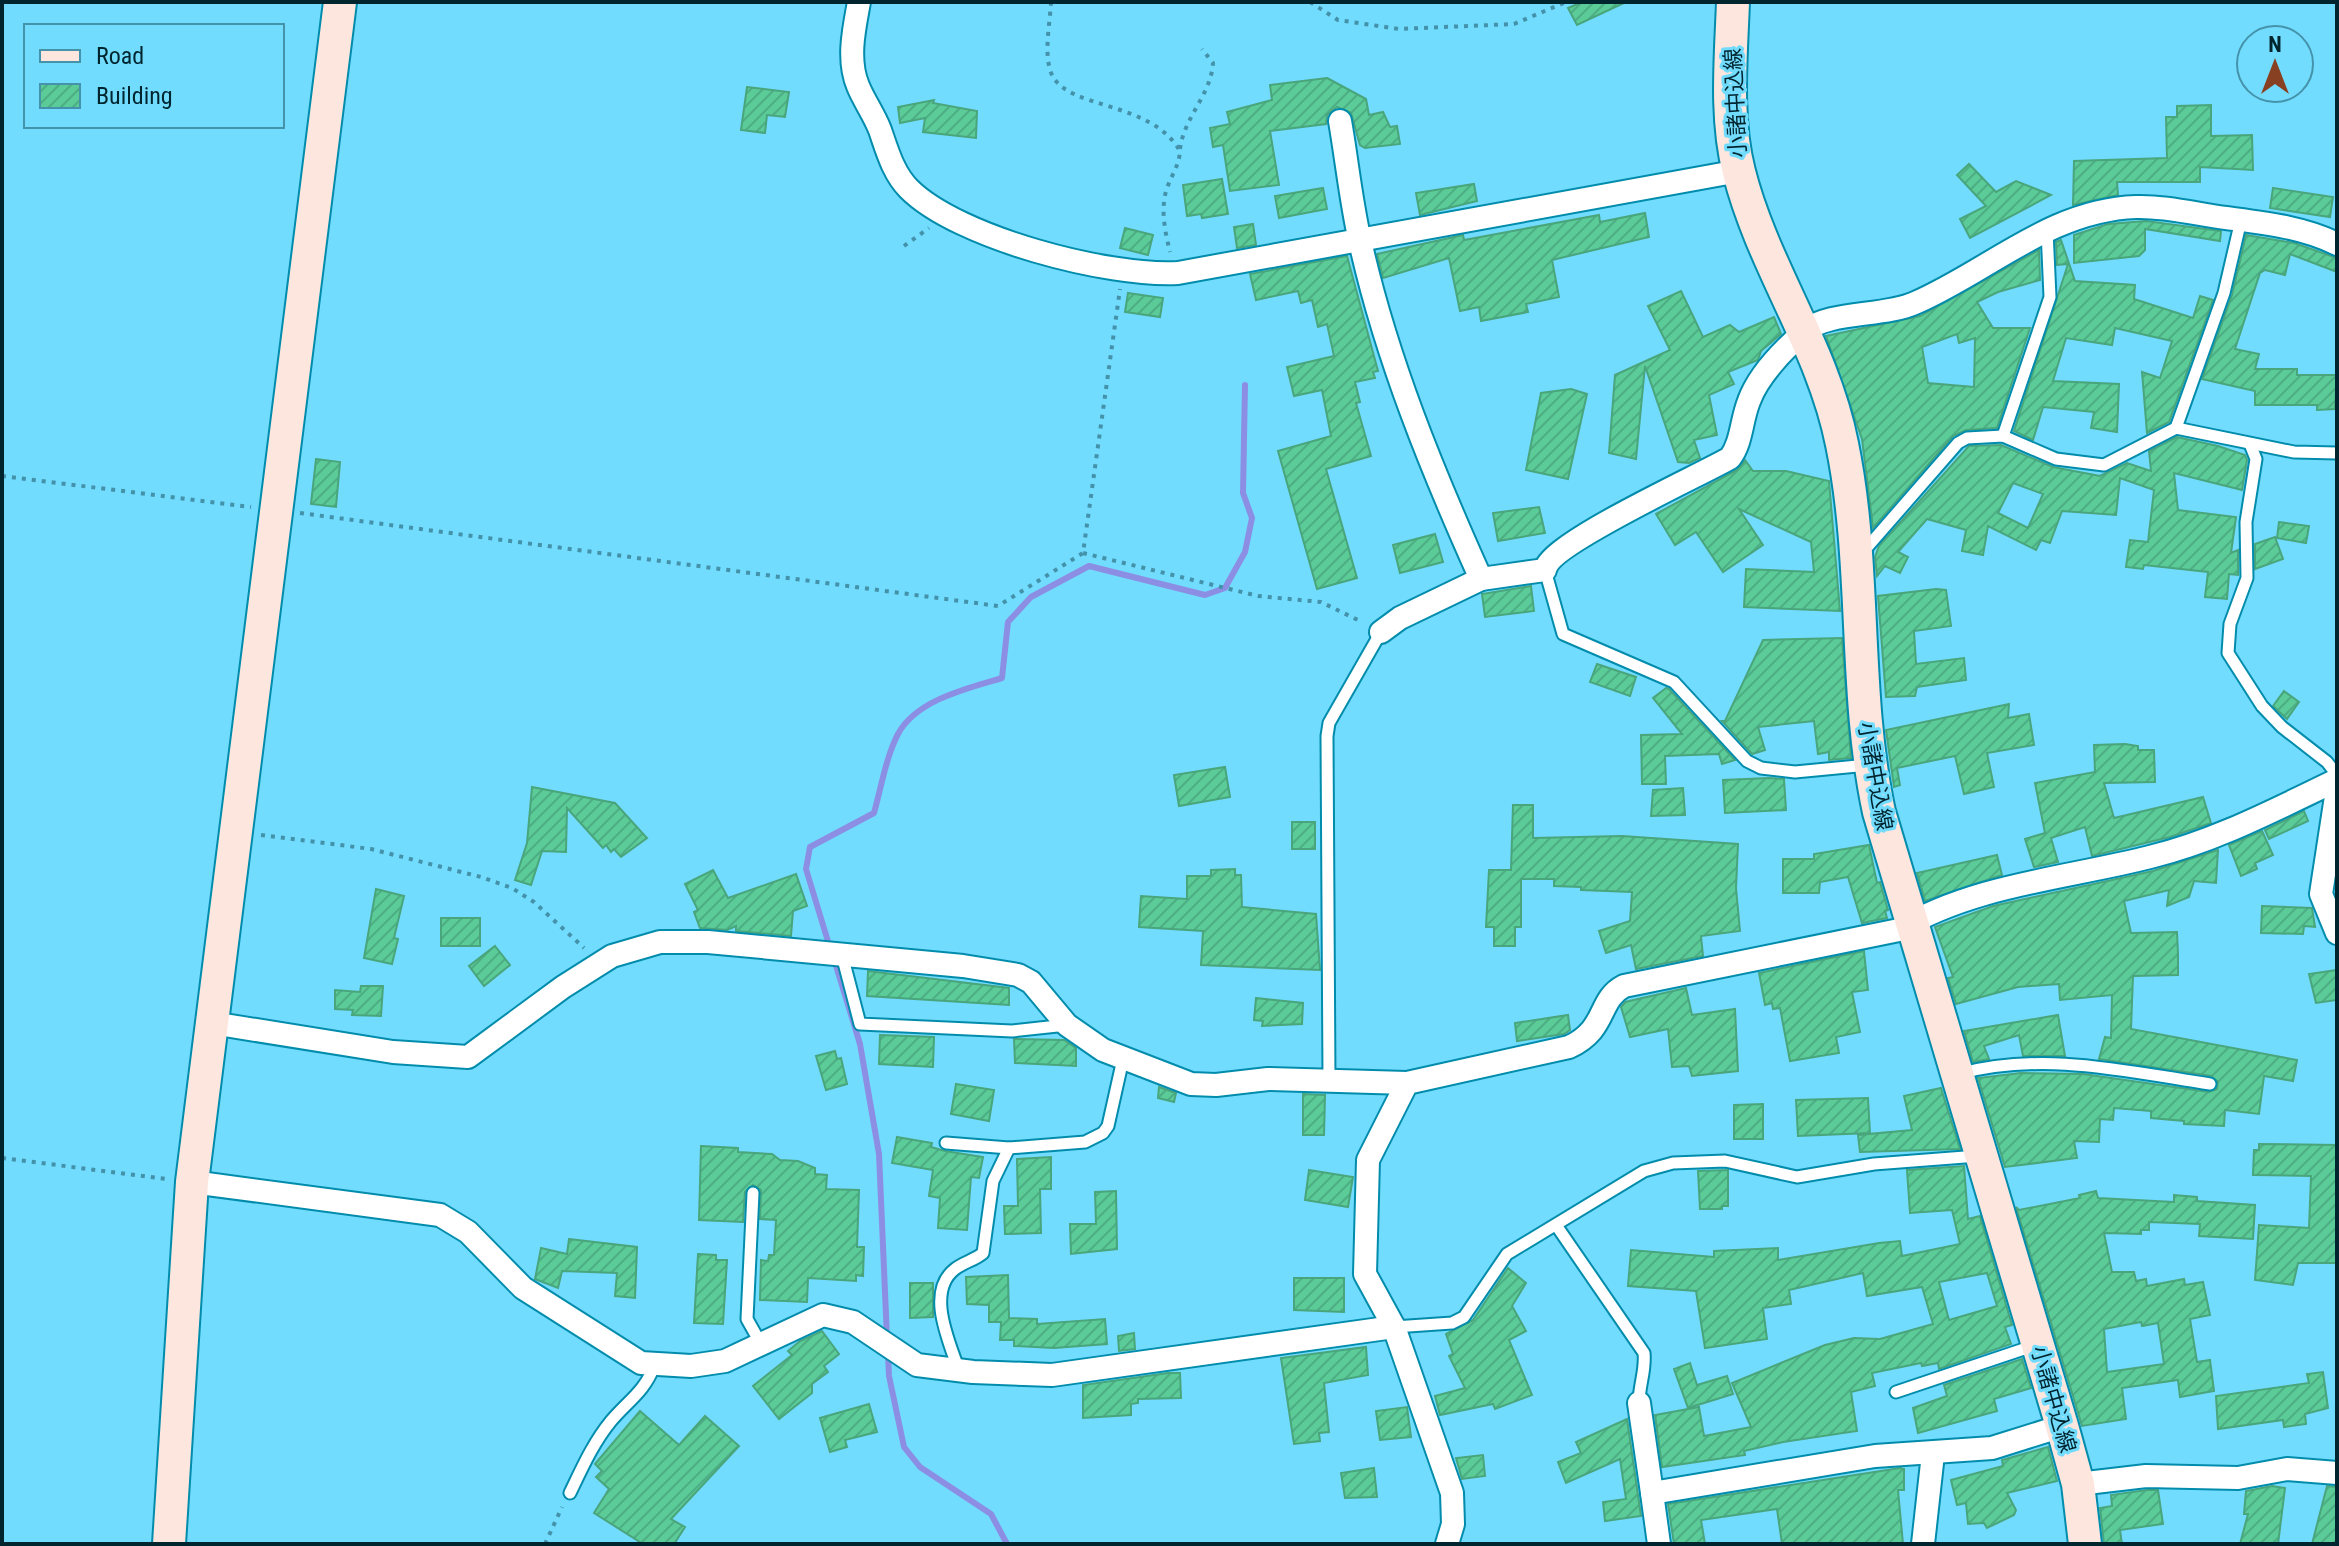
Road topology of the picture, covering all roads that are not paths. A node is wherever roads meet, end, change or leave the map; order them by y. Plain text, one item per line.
1 (340, 2) edge
2 (859, 2) edge
3 (1733, 2) edge
4 (1340, 121) dead end
5 (1739, 171) junction
6 (2241, 220) junction
7 (2047, 230) junction
8 (1359, 240) junction
9 (2337, 244) edge
10 (1806, 330) junction
11 (2176, 428) junction
12 (2003, 436) junction
13 (2250, 444) junction
14 (2337, 453) edge
15 (1855, 555) junction
16 (1545, 570) junction
17 (1481, 579) junction
18 (1381, 632) joint
19 (1869, 765) junction
20 (2337, 778) edge
21 (2337, 790) edge
22 (1910, 923) junction
23 (2337, 933) edge
24 (836, 954) junction
25 (212, 1023) junction
26 (1067, 1025) junction
27 (1123, 1059) junction
28 (1957, 1074) junction
29 (1329, 1080) junction
30 (1407, 1083) junction
31 (2210, 1084) dead end
32 (946, 1143) dead end
33 (1009, 1148) junction
34 (1983, 1156) junction
35 (192, 1182) junction
36 (753, 1193) dead end
37 (1556, 1225) junction
38 (1394, 1327) junction
39 (761, 1344) junction
40 (2038, 1345) junction
41 (654, 1366) junction
42 (959, 1371) junction
43 (1896, 1392) dead end
44 (1639, 1403) joint
45 (2062, 1426) junction
46 (1933, 1454) junction
47 (2337, 1473) edge
48 (2078, 1484) junction
49 (570, 1493) road end
50 (1652, 1493) junction
51 (169, 1544) edge
52 (1447, 1544) edge
53 (1659, 1544) edge
54 (1923, 1544) edge
55 (2085, 1544) edge

1 - 25 main road
2 - 8 street
3 - 5 main road, 小諸中込線
4 - 8 street
5 - 8 street
5 - 10 main road, 小諸中込線
6 - 7 street
6 - 9 street
6 - 11 lane
7 - 10 street
7 - 12 lane
8 - 17 street
10 - 15 main road, 小諸中込線
10 - 16 street
11 - 12 lane
11 - 13 lane
12 - 15 lane
13 - 14 lane
13 - 20 lane
15 - 19 main road, 小諸中込線
16 - 17 street
16 - 19 lane
17 - 18 street
18 - 29 lane
19 - 22 main road, 小諸中込線
20 - 22 street
21 - 23 street
22 - 28 main road, 小諸中込線
22 - 30 street
24 - 25 street
24 - 26 street
24 - 26 lane
25 - 35 main road
26 - 27 street
27 - 29 street
27 - 33 lane
28 - 31 lane
28 - 34 main road, 小諸中込線
29 - 30 street
30 - 38 street
32 - 33 lane
33 - 42 lane
34 - 37 lane
34 - 40 main road, 小諸中込線
35 - 41 street
35 - 51 main road
36 - 39 lane
37 - 38 lane
37 - 44 lane
38 - 42 street
38 - 52 street
39 - 41 street
39 - 42 street
40 - 43 lane
40 - 45 main road, 小諸中込線
41 - 49 lane
44 - 50 street
45 - 46 street
45 - 48 main road, 小諸中込線
46 - 50 street
46 - 54 street
47 - 48 street
48 - 55 main road, 小諸中込線
50 - 53 street

